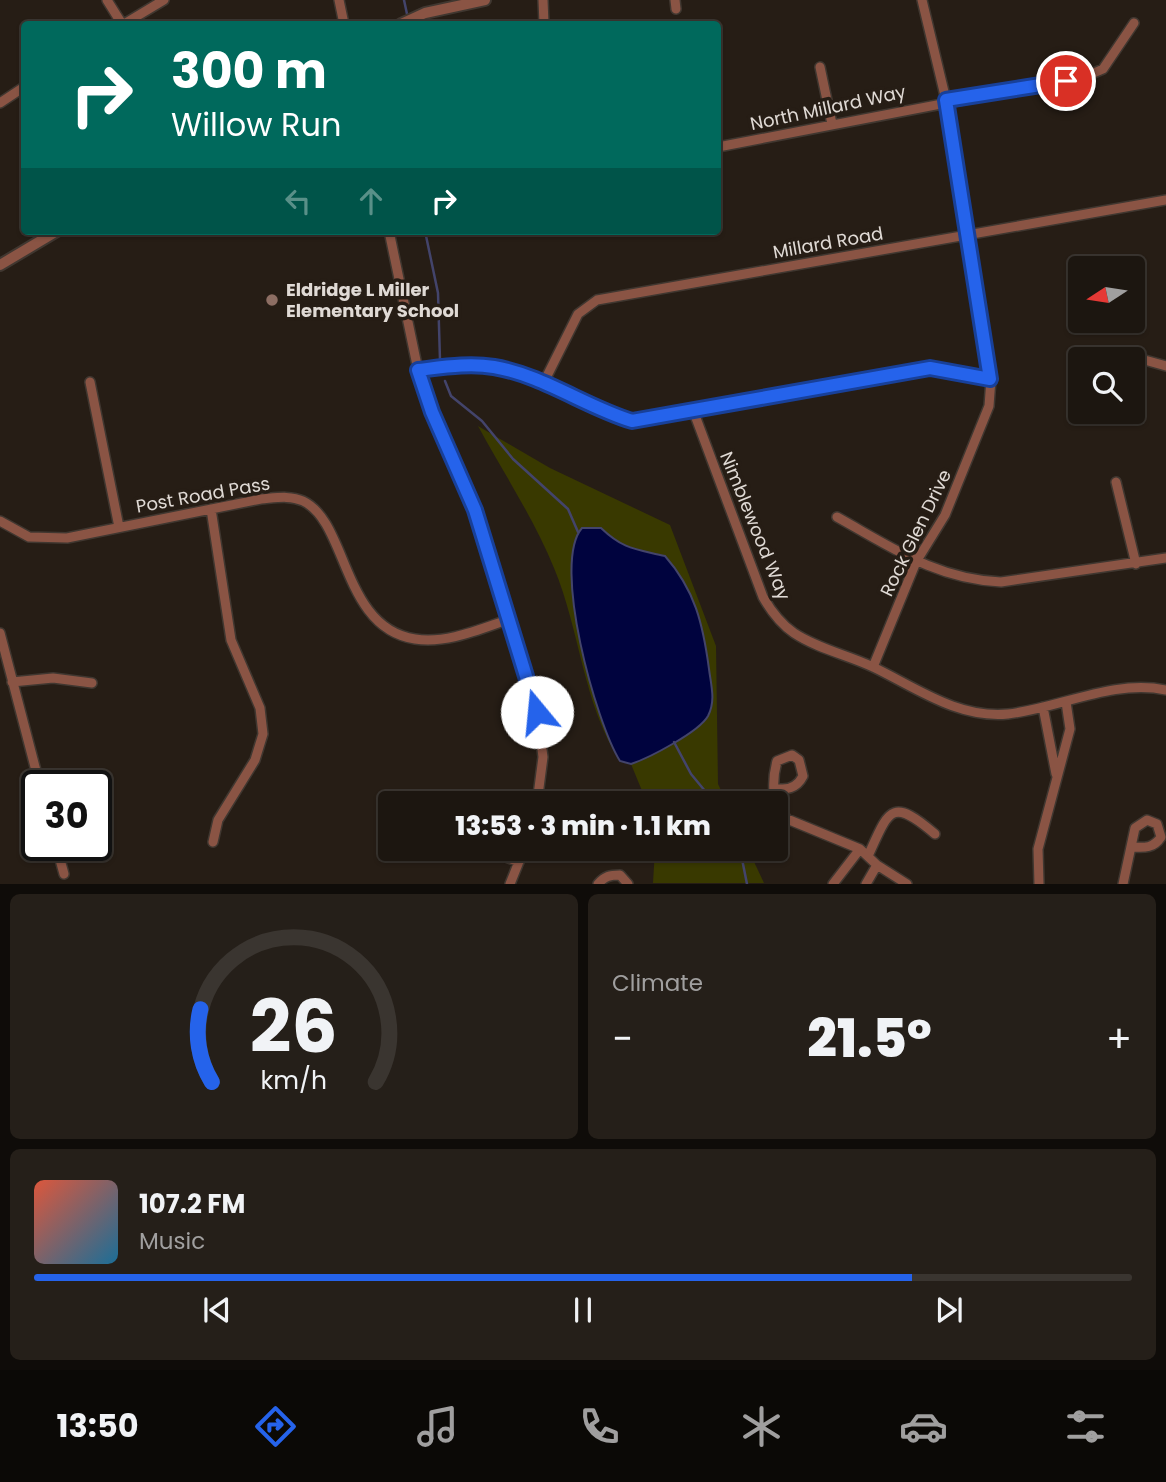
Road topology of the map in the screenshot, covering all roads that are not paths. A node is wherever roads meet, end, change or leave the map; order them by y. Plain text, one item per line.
1 (107, 0) edge
2 (164, 0) edge
3 (339, 0) edge
4 (485, 0) edge
5 (543, 0) edge
6 (922, 0) edge
7 (121, 21) edge
8 (128, 21) edge
9 (343, 21) edge
10 (408, 21) edge
11 (544, 21) edge
12 (1134, 23) dead end
13 (820, 67) dead end
14 (21, 89) edge
15 (946, 100) junction
16 (0, 103) edge
17 (832, 124) junction
18 (721, 146) edge
19 (1166, 200) edge
20 (969, 234) junction
21 (50, 235) edge
22 (390, 235) edge
23 (0, 265) edge
24 (1145, 360) edge
25 (1166, 366) edge
26 (418, 370) junction
27 (990, 379) junction
28 (90, 382) dead end
29 (543, 384) junction
30 (693, 410) junction
31 (1116, 482) dead end
32 (211, 509) junction
33 (837, 517) dead end
34 (4, 524) edge
35 (119, 527) junction
36 (0, 537) edge
37 (1166, 558) edge
38 (916, 562) junction
39 (1136, 564) junction
40 (510, 620) junction
41 (0, 633) edge
42 (873, 667) junction
43 (12, 682) junction
44 (92, 683) dead end
45 (1166, 690) edge
46 (1066, 702) junction
47 (1043, 707) junction
48 (36, 770) edge
49 (1057, 775) junction
50 (774, 788) dead end
51 (539, 791) edge
52 (935, 834) dead end
53 (213, 842) dead end
54 (1132, 847) dead end
55 (864, 853) junction
56 (60, 861) edge
57 (519, 862) edge
58 (877, 865) junction
59 (64, 874) dead end
60 (510, 884) edge
61 (598, 884) edge
62 (628, 884) edge
63 (833, 884) edge
64 (866, 884) edge
65 (907, 884) edge
66 (1039, 884) edge
67 (1123, 884) edge

1 - 7 street
2 - 8 street
3 - 9 street
4 - 10 street
5 - 11 street
6 - 15 street, Rock Glen Drive
12 - 15 street, North Millard Way
13 - 17 street
14 - 16 street
15 - 17 street, North Millard Way
15 - 20 street, Rock Glen Drive
17 - 18 street, North Millard Way
19 - 20 street, Millard Road
20 - 27 street, Rock Glen Drive
20 - 29 street, Millard Road
21 - 23 street
22 - 26 street
24 - 25 street
26 - 29 street
26 - 40 street
27 - 30 street
27 - 38 street, Rock Glen Drive
28 - 35 street
29 - 30 street
30 - 42 street, Nimblewood Way
31 - 39 street
32 - 35 street, Post Road Pass
32 - 40 street, Post Road Pass
32 - 53 street
33 - 38 street
34 - 35 street, Post Road Pass
34 - 36 street
37 - 39 street
38 - 39 street
38 - 42 street, Rock Glen Drive
40 - 51 street
41 - 43 street
42 - 47 street, Nimblewood Way
43 - 44 street
43 - 48 street
45 - 46 street, Nimblewood Way
46 - 47 street, Nimblewood Way
46 - 49 street
47 - 49 street
49 - 66 street
50 - 55 street
52 - 55 street
54 - 67 street
55 - 58 street
55 - 63 street
56 - 59 street
57 - 60 street
58 - 64 street
58 - 65 street
61 - 62 street

